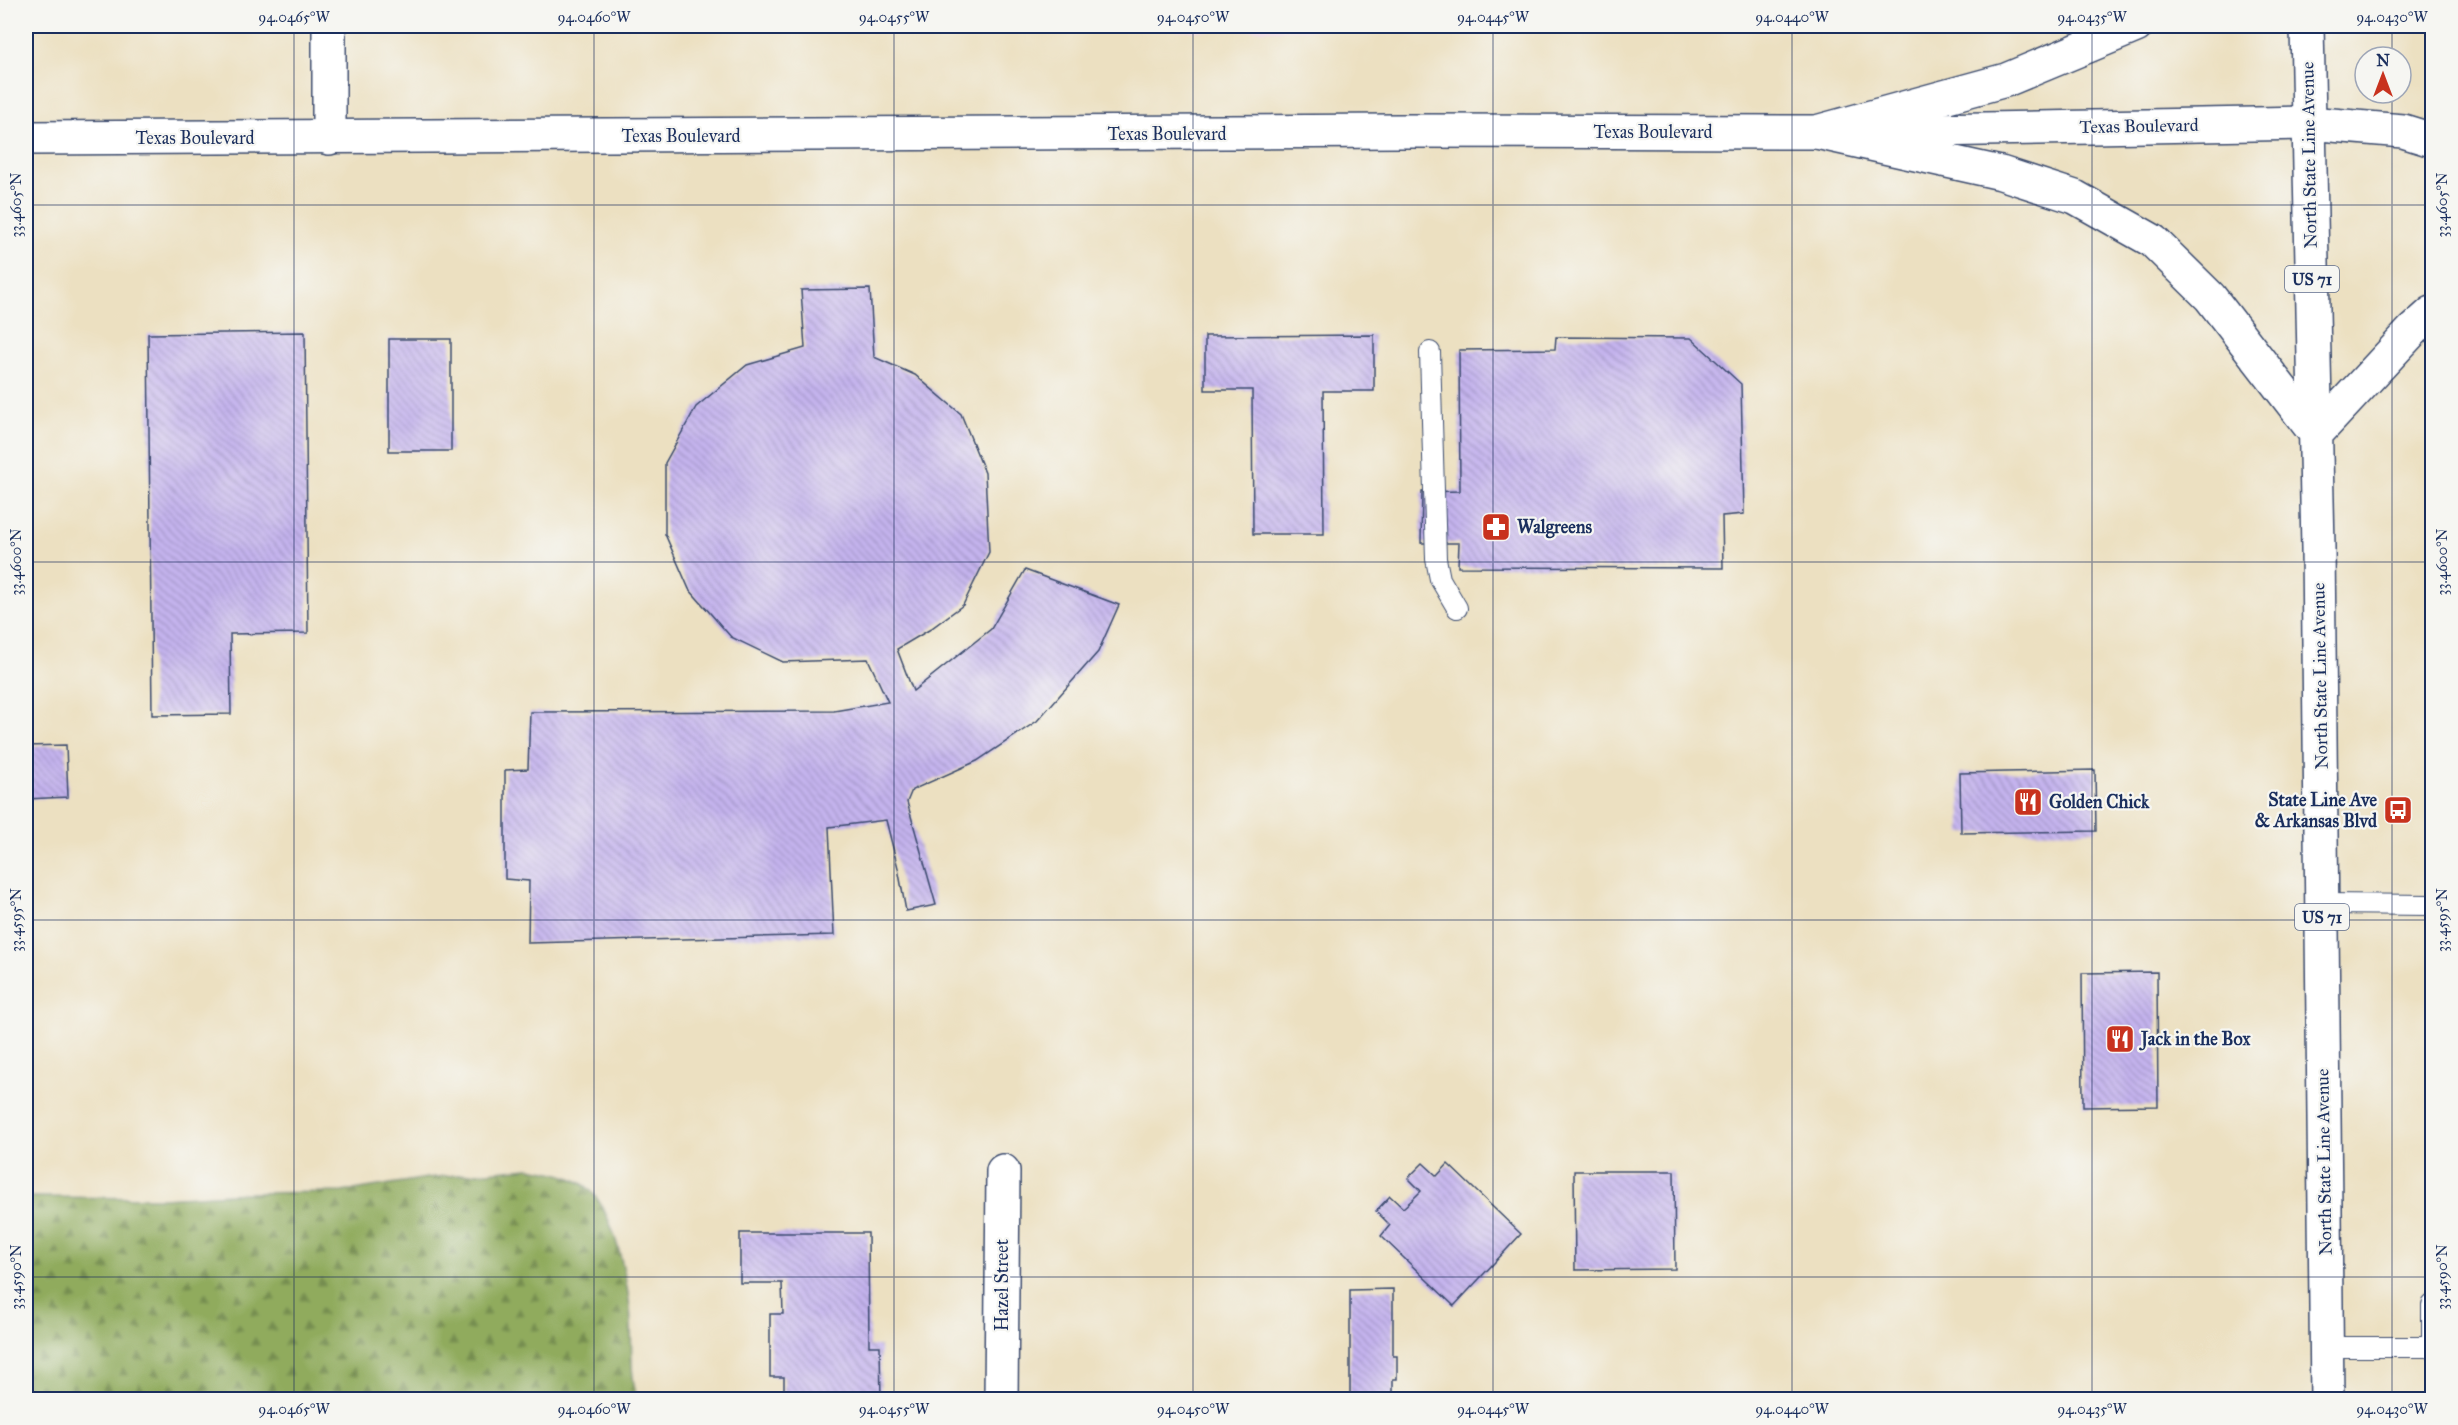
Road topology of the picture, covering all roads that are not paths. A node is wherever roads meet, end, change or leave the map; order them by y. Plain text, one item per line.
1 (329, 26) edge
2 (2136, 26) edge
3 (2307, 26) edge
4 (2308, 123) junction
5 (1816, 132) junction
6 (26, 138) edge
7 (329, 138) junction
8 (2433, 140) edge
9 (2433, 314) edge
10 (1430, 352) dead end
11 (2316, 434) junction
12 (1457, 608) dead end
13 (2322, 904) junction
14 (2433, 904) edge
15 (1003, 1171) dead end
16 (2433, 1305) edge
17 (2326, 1347) junction
18 (2432, 1347) edge
19 (1001, 1400) edge
20 (2327, 1400) edge

1 - 7 main road
2 - 5 main road
3 - 4 main road, North State Line Avenue / US 71
4 - 5 main road, Texas Boulevard
4 - 8 main road, Texas Boulevard
4 - 11 main road, North State Line Avenue / US 71
5 - 7 main road, Texas Boulevard
5 - 11 main road
6 - 7 main road, Texas Boulevard
9 - 11 main road
10 - 12 lane
11 - 13 main road, North State Line Avenue / US 71
13 - 14 lane
13 - 17 main road, North State Line Avenue / US 71
15 - 19 main road, Hazel Street
16 - 18 lane
17 - 18 lane
17 - 20 main road, North State Line Avenue / US 71

